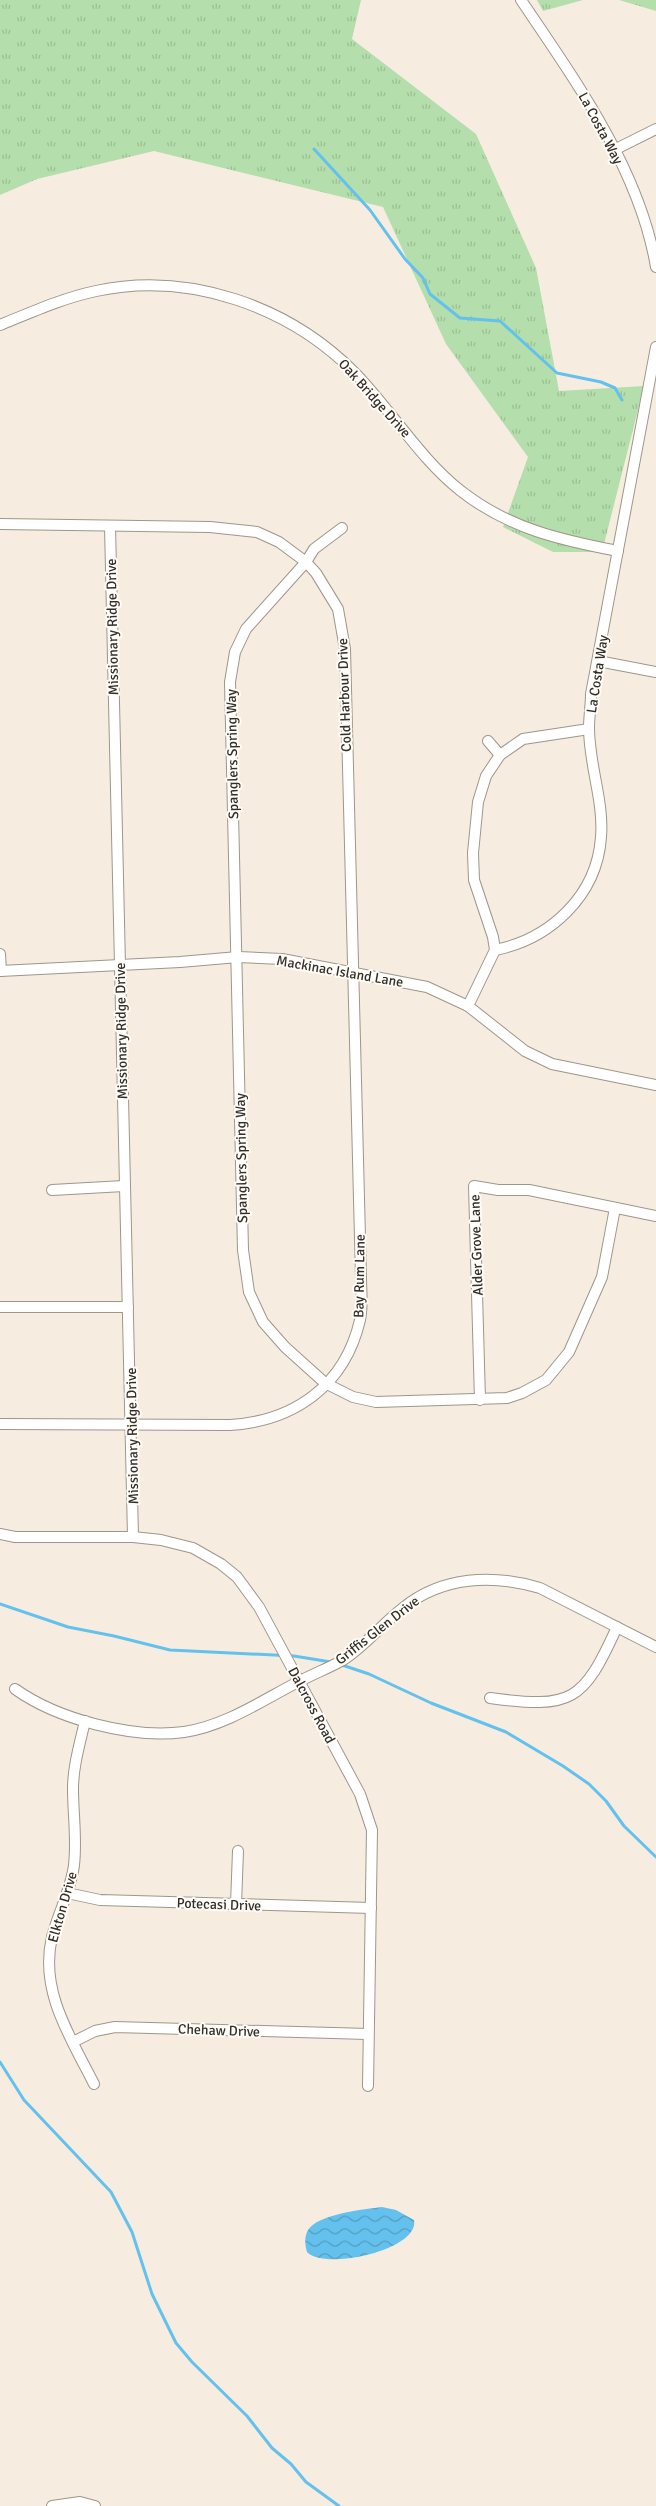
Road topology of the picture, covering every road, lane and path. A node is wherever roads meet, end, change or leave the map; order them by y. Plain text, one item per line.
1 (521, 0) edge
2 (656, 129) edge
3 (614, 150) junction
4 (656, 267) edge
5 (0, 324) edge
6 (656, 347) edge
7 (0, 524) edge
8 (110, 526) junction
9 (342, 528) dead end
10 (618, 551) junction
11 (306, 562) junction
12 (598, 661) junction
13 (656, 672) edge
14 (589, 729) junction
15 (488, 741) dead end
16 (500, 756) junction
17 (495, 950) junction
18 (0, 954) edge
19 (238, 957) junction
20 (120, 964) junction
21 (0, 971) edge
22 (354, 972) junction
23 (468, 1006) junction
24 (656, 1085) edge
25 (124, 1186) junction
26 (52, 1190) dead end
27 (615, 1208) junction
28 (656, 1216) edge
29 (0, 1307) edge
30 (128, 1307) junction
31 (325, 1383) junction
32 (480, 1400) junction
33 (0, 1424) edge
34 (132, 1425) junction
35 (0, 1534) edge
36 (133, 1537) junction
37 (618, 1627) junction
38 (656, 1647) edge
39 (300, 1681) junction
40 (15, 1689) dead end
41 (490, 1698) dead end
42 (84, 1721) junction
43 (238, 1851) dead end
44 (67, 1893) junction
45 (236, 1904) junction
46 (372, 1908) junction
47 (368, 2034) junction
48 (73, 2042) junction
49 (94, 2084) dead end
50 (368, 2086) dead end
51 (52, 2506) edge
52 (95, 2506) edge

1 - 3 street, La Costa Way
2 - 3 street
3 - 4 street, La Costa Way
5 - 10 street, Oak Bridge Drive
6 - 10 street, La Costa Way
7 - 8 street, Cold Harbour Drive
8 - 11 street, Cold Harbour Drive
8 - 20 street, Missionary Ridge Drive
9 - 11 street, Spanglers Spring Way
10 - 12 street, La Costa Way
11 - 19 street, Spanglers Spring Way
11 - 22 street, Cold Harbour Drive
12 - 13 street
12 - 14 street, La Costa Way
14 - 16 street
14 - 17 street, La Costa Way
15 - 16 street
16 - 17 street
17 - 23 street
18 - 21 street
19 - 20 street, Mackinac Island Lane
19 - 22 street, Mackinac Island Lane
19 - 31 street, Spanglers Spring Way
20 - 21 street, Mackinac Island Lane
20 - 25 street, Missionary Ridge Drive
22 - 23 street, Mackinac Island Lane
22 - 31 street, Bay Rum Lane
23 - 24 street, Mackinac Island Lane
25 - 26 street
25 - 30 street, Missionary Ridge Drive
27 - 28 street, Alder Grove Lane
27 - 32 street, Spanglers Spring Way
27 - 32 street, Alder Grove Lane
29 - 30 street
30 - 34 street, Missionary Ridge Drive
31 - 32 street, Spanglers Spring Way
31 - 34 street, Bay Rum Lane
33 - 34 street, Bay Rum Lane
34 - 36 street, Missionary Ridge Drive
35 - 36 street, Dalcross Road
36 - 39 street, Dalcross Road
37 - 38 street, Griffis Glen Drive
37 - 39 street, Griffis Glen Drive
37 - 41 street
39 - 42 street, Griffis Glen Drive
39 - 46 street, Dalcross Road
40 - 42 street, Griffis Glen Drive
42 - 44 street, Elkton Drive
43 - 45 street
44 - 45 street, Potecasi Drive
44 - 48 street, Elkton Drive
45 - 46 street, Potecasi Drive
46 - 47 street, Dalcross Road
47 - 48 street, Chehaw Drive
47 - 50 street, Dalcross Road
48 - 49 street, Elkton Drive
51 - 52 street

